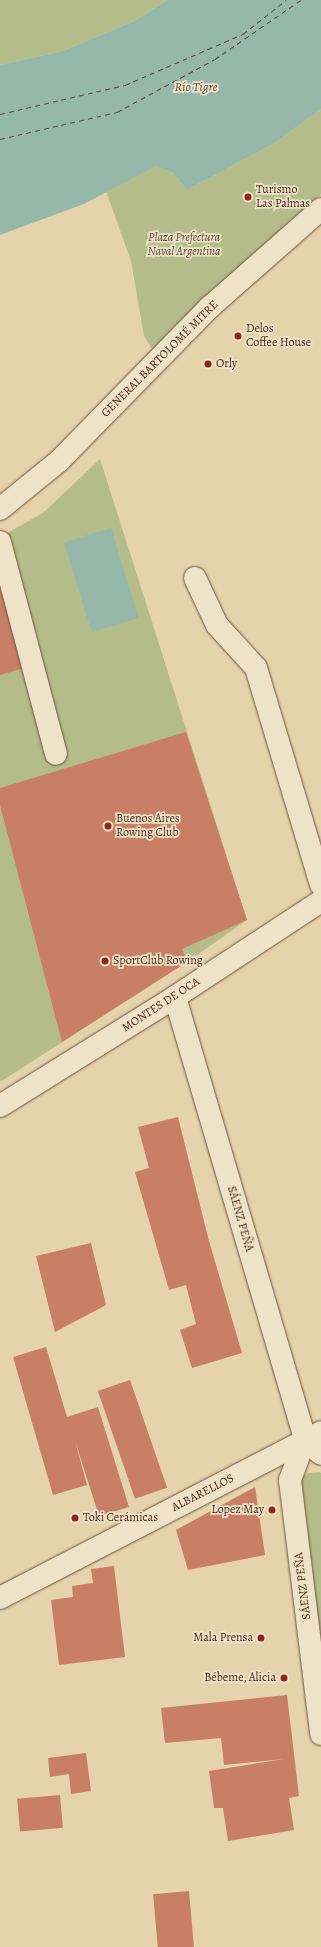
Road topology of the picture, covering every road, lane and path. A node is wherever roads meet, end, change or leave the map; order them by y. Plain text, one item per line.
1 (321, 209) edge
2 (0, 509) edge
3 (0, 542) edge
4 (195, 578) dead end
5 (56, 754) dead end
6 (321, 884) edge
7 (321, 901) edge
8 (175, 997) junction
9 (0, 1106) edge
10 (313, 1436) edge
11 (321, 1454) edge
12 (0, 1598) edge
13 (321, 1734) edge

1 - 2 street, GENERAL BARTOLOMÉ MITRE
3 - 5 street
4 - 6 street
7 - 8 street, MONTES DE OCA
8 - 9 street, MONTES DE OCA
8 - 10 street, SÁENZ PEÑA
10 - 11 street
10 - 12 street, ALBARELLOS
10 - 13 street, SÁENZ PEÑA

